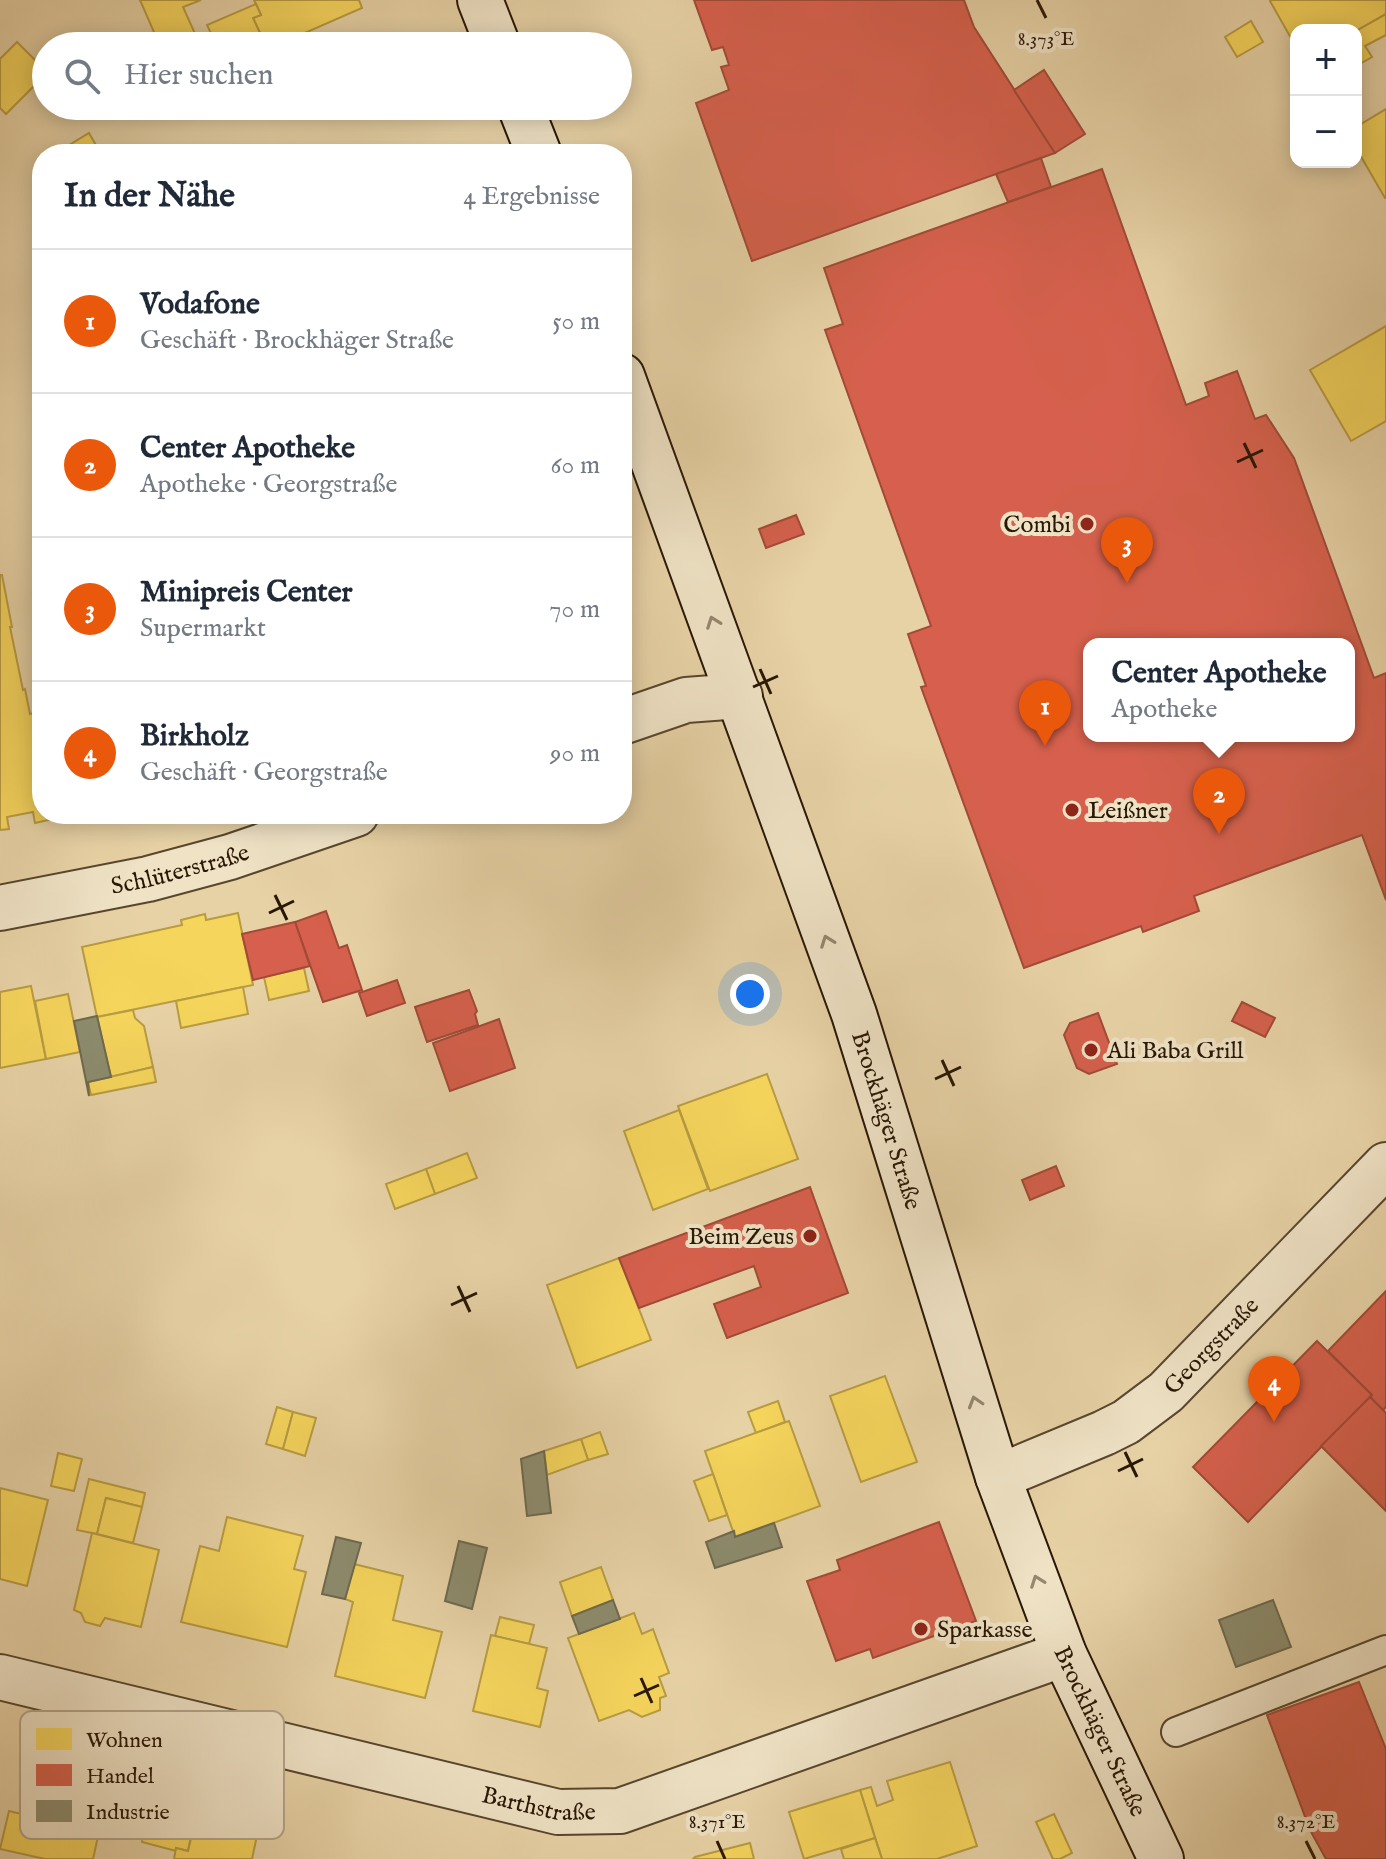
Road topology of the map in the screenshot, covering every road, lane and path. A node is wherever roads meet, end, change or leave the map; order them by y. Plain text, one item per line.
1 (480, 0) edge
2 (493, 32) edge
3 (526, 120) edge
4 (535, 144) edge
5 (632, 403) edge
6 (740, 696) junction
7 (632, 719) edge
8 (327, 824) edge
9 (0, 908) edge
10 (1386, 1165) edge
11 (998, 1477) junction
12 (1386, 1650) edge
13 (1064, 1654) junction
14 (0, 1677) edge
15 (141, 1711) edge
16 (1176, 1732) dead end
17 (284, 1746) edge
18 (1161, 1859) edge

1 - 2 street
3 - 4 street
6 -> 5 street, Brockhäger Straße
6 - 7 street
11 -> 6 street, Brockhäger Straße
8 - 9 street, Schlüterstraße
10 - 11 street, Georgstraße
13 -> 11 street, Brockhäger Straße
12 - 16 lane
13 - 17 street, Barthstraße
13 - 18 street, Brockhäger Straße
14 - 15 street, Barthstraße

